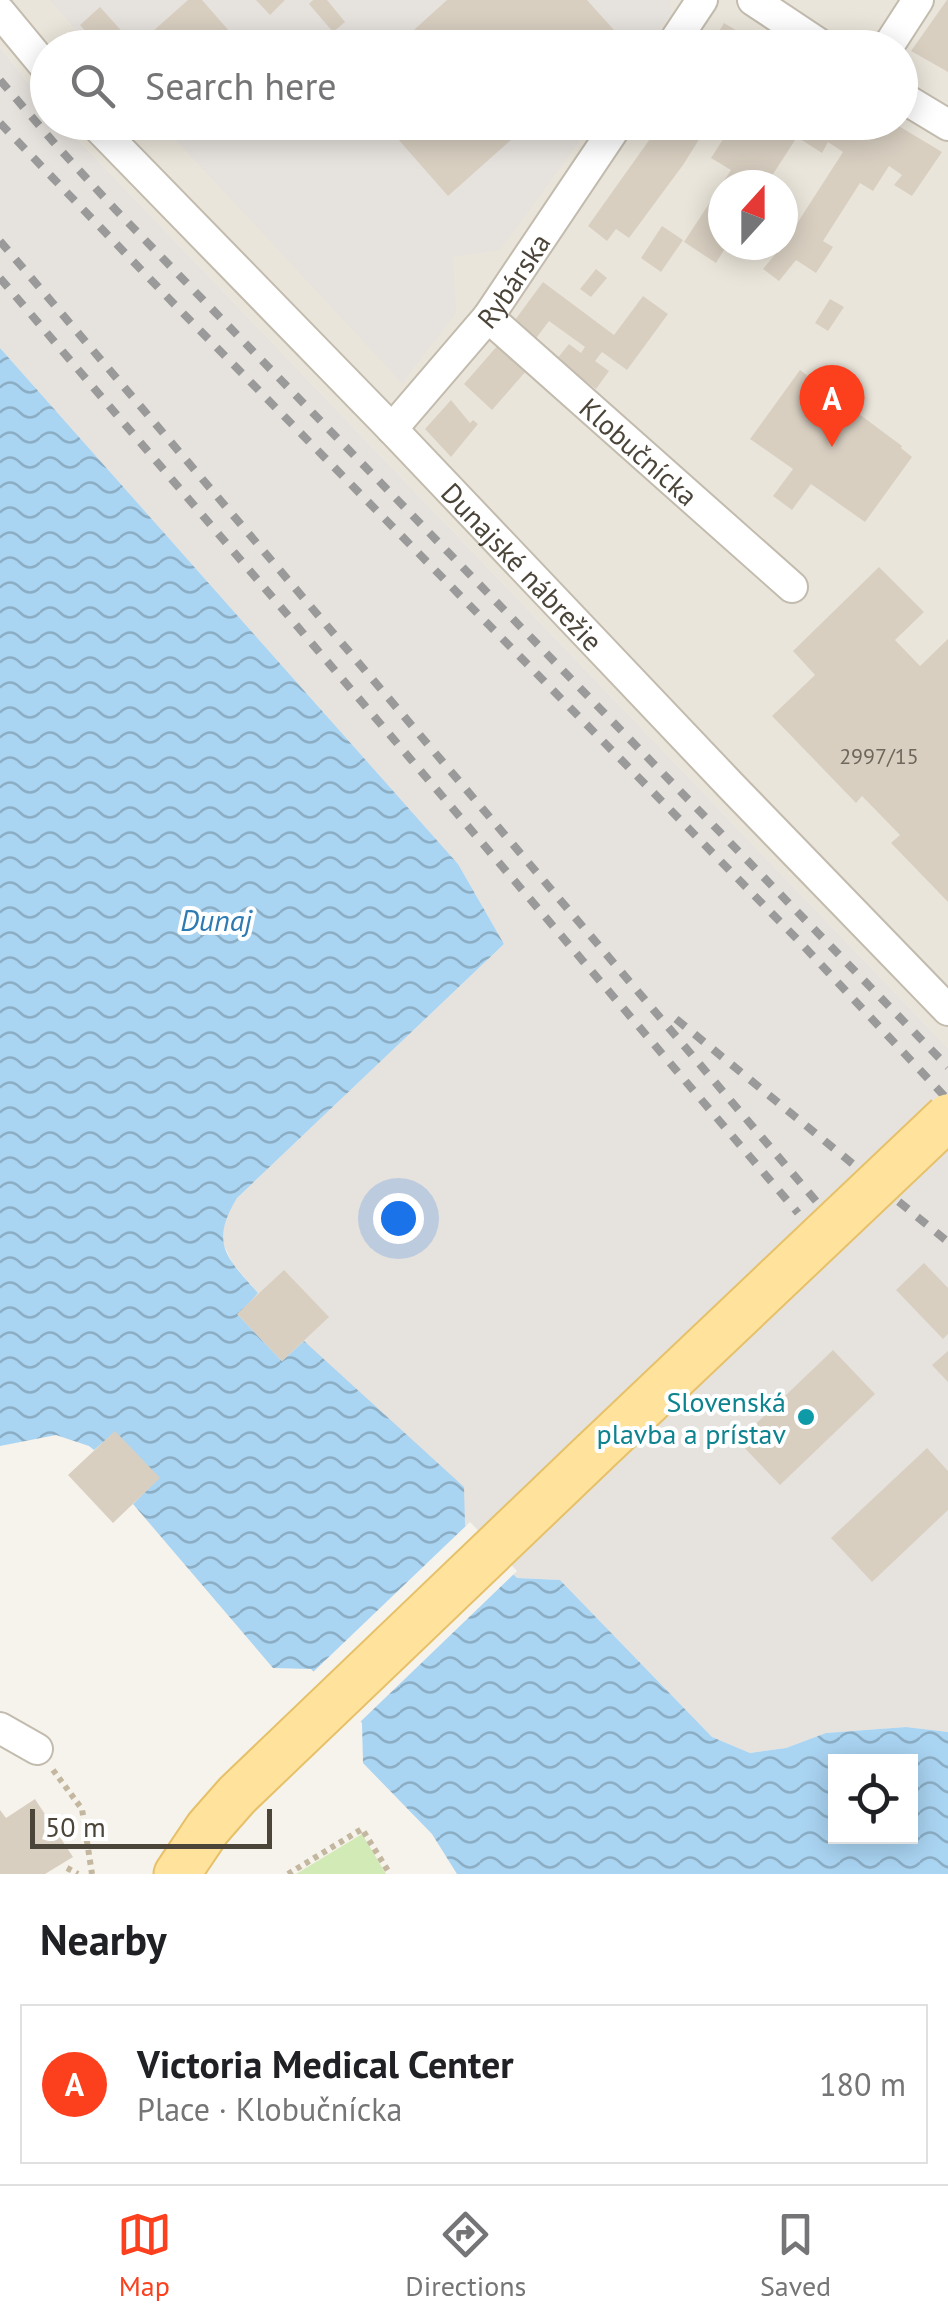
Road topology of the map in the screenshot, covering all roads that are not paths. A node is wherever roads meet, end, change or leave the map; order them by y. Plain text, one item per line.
1 (702, 0) edge
2 (753, 0) edge
3 (918, 0) edge
4 (0, 12) edge
5 (682, 30) edge
6 (797, 30) edge
7 (898, 30) edge
8 (30, 48) edge
9 (918, 106) edge
10 (948, 124) edge
11 (111, 140) edge
12 (607, 140) edge
13 (488, 317) junction
14 (392, 428) junction
15 (792, 587) dead end
16 (947, 1007) edge
17 (948, 1117) edge
18 (0, 1728) edge
19 (37, 1750) road end
20 (177, 1874) edge

1 - 5 street
2 - 6 street
3 - 7 street
4 - 8 street
9 - 10 street
11 - 14 street, Dunajské nábrežie
12 - 13 street, Rybárska
13 - 14 street, Rybárska
13 - 15 street, Klobučnícka
14 - 16 street, Dunajské nábrežie
17 - 20 main road, bridge
18 - 19 street

